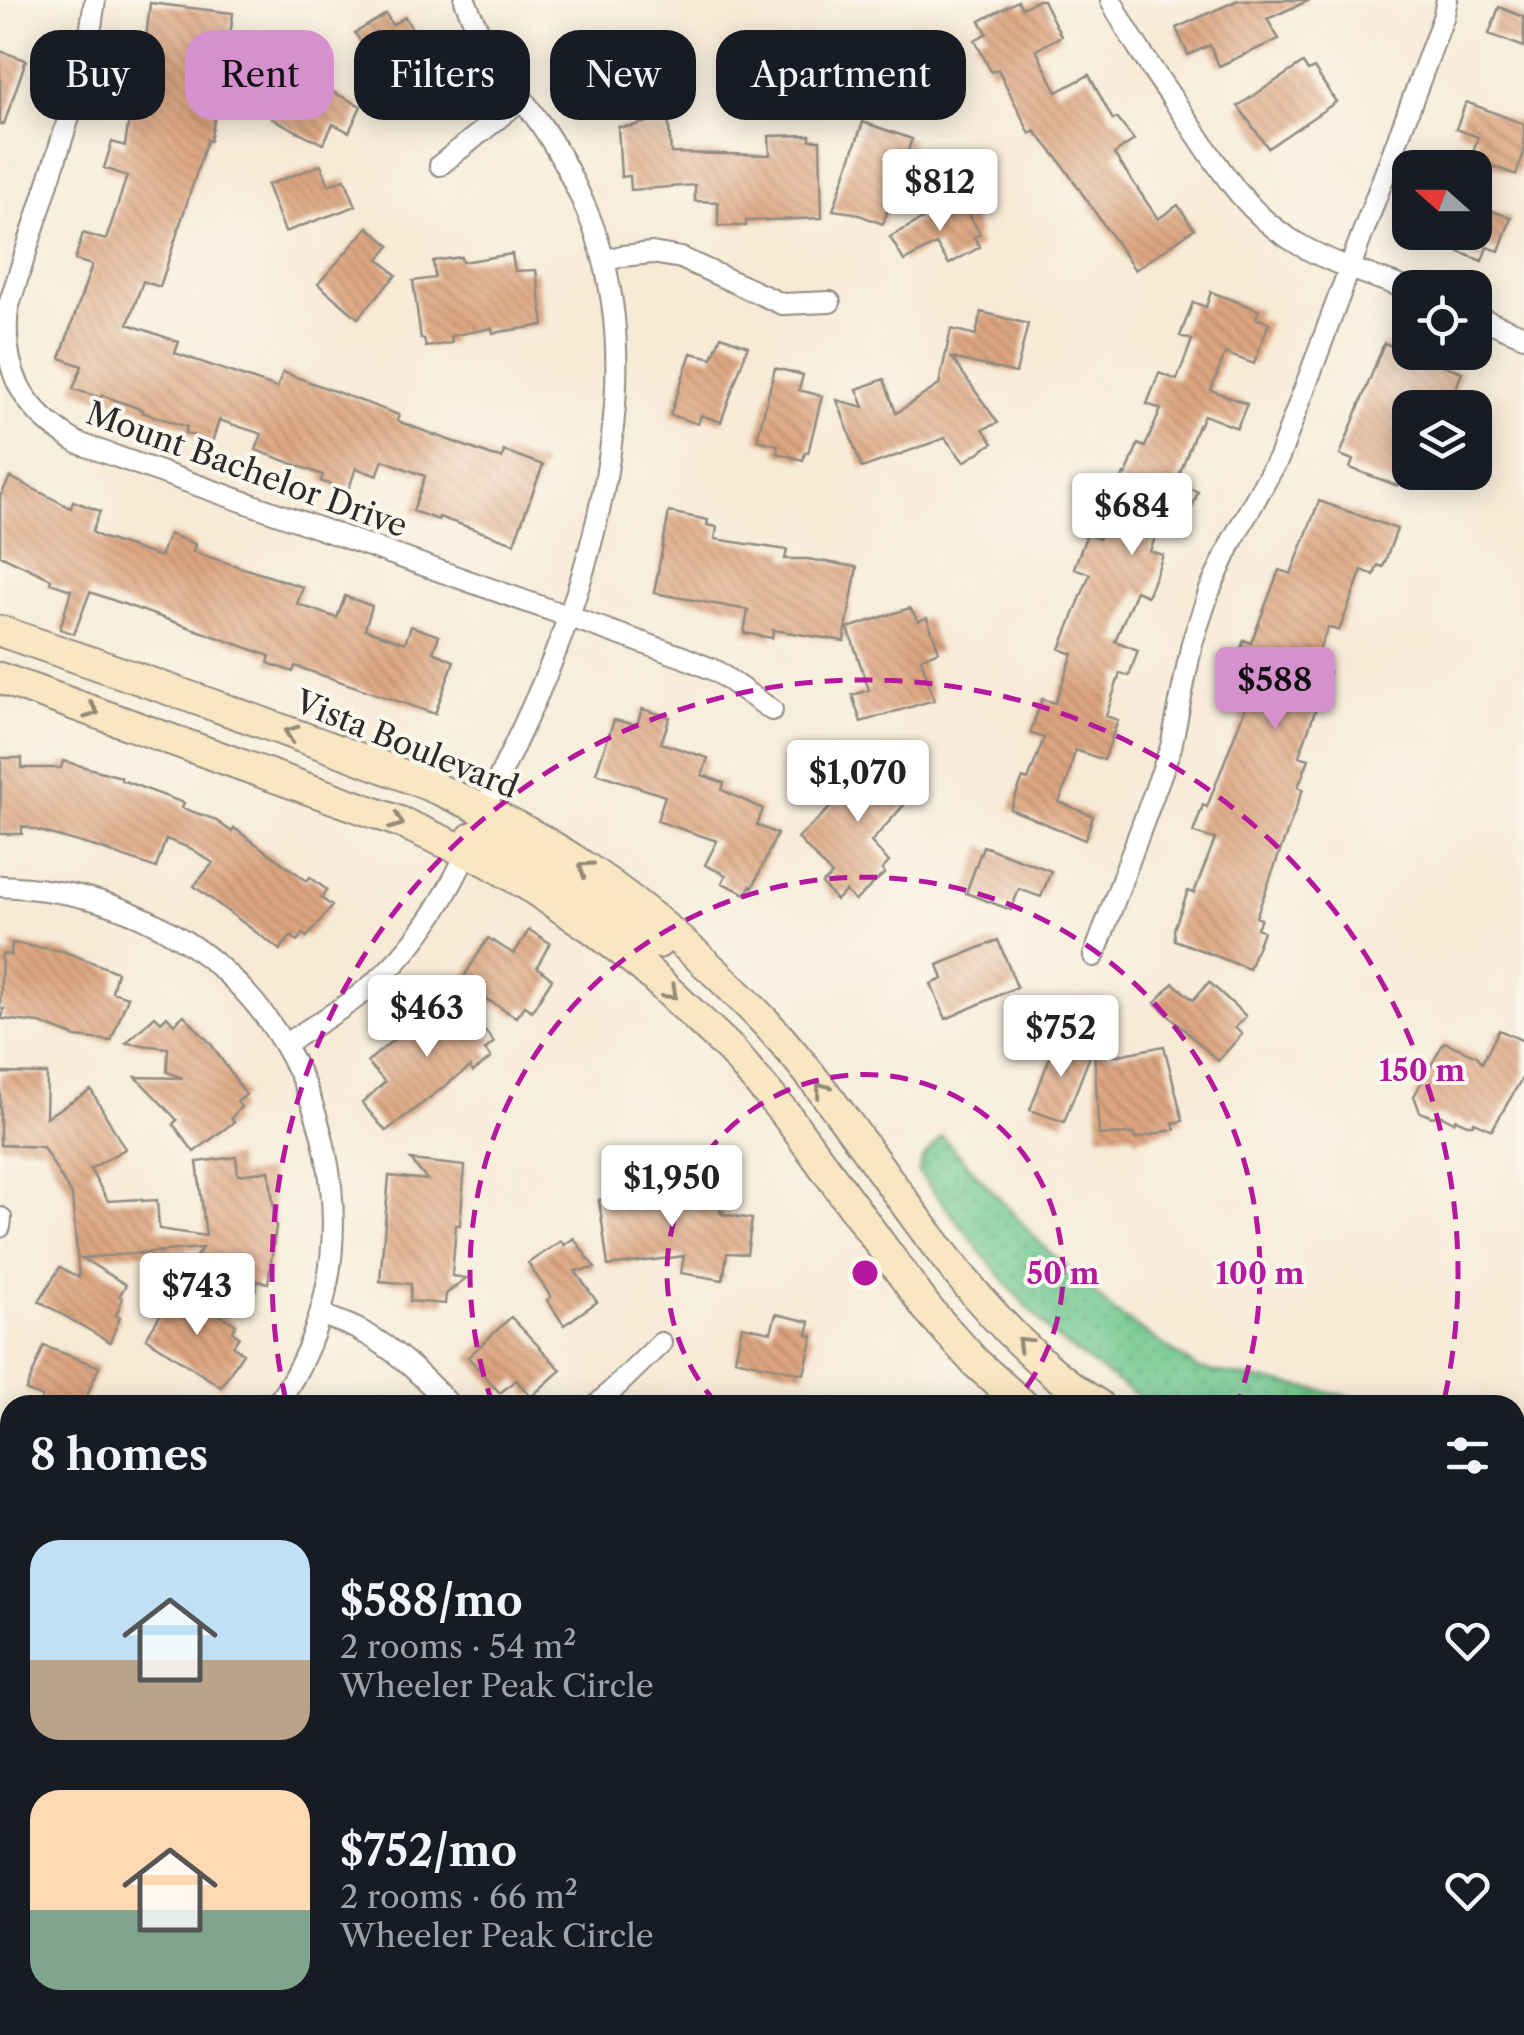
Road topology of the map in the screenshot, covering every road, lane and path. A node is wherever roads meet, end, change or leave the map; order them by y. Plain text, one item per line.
1 (95, 0) edge
2 (465, 0) edge
3 (1111, 0) edge
4 (1447, 0) edge
5 (478, 30) edge
6 (530, 110) edge
7 (496, 120) edge
8 (440, 165) dead end
9 (604, 261) junction
10 (1351, 268) junction
11 (1392, 283) edge
12 (830, 302) dead end
13 (1492, 323) edge
14 (1524, 336) edge
15 (569, 617) junction
16 (0, 631) edge
17 (0, 678) edge
18 (772, 710) dead end
19 (484, 810) junction
20 (467, 852) junction
21 (0, 886) edge
22 (1094, 956) dead end
23 (707, 963) junction
24 (285, 1044) junction
25 (1, 1218) edge
26 (0, 1227) edge
27 (320, 1314) junction
28 (662, 1344) dead end
29 (282, 1395) edge
30 (440, 1395) edge
31 (608, 1395) edge
32 (1012, 1395) edge
33 (1085, 1395) edge

1 - 15 street, Mount Bachelor Drive
2 - 5 street
3 - 10 street
4 - 10 street
6 - 9 street
7 - 8 street
9 - 12 street
9 - 15 street
10 - 11 street
10 - 22 street
13 - 14 street
15 - 18 street, Mount Bachelor Drive
15 - 19 street
19 -> 16 main road, Vista Boulevard
17 -> 20 main road
23 -> 19 main road, Vista Boulevard
20 - 23 main road
20 - 24 street
20 -> 32 main road
21 - 24 street
33 -> 23 main road, Vista Boulevard
24 - 27 street
25 - 26 street
27 - 29 street
27 - 30 street
28 - 31 street

